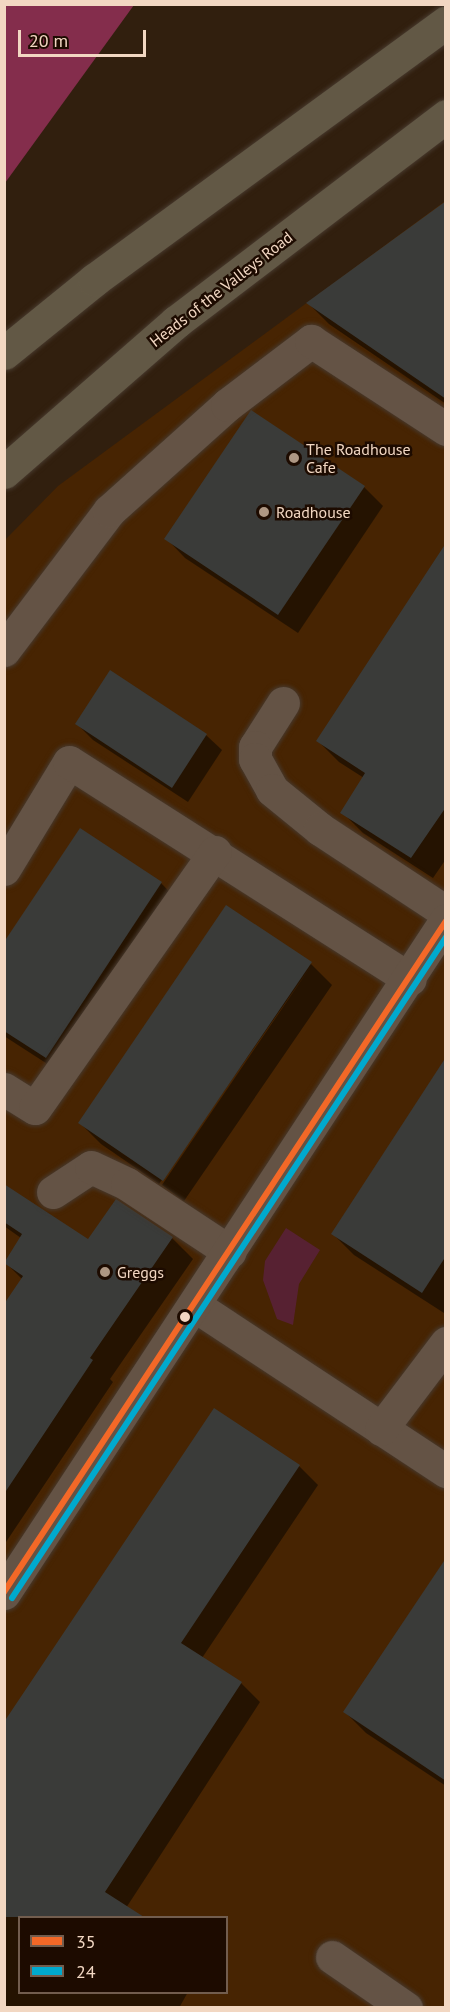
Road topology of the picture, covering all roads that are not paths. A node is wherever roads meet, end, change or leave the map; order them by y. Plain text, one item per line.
1 (446, 22) edge
2 (446, 116) edge
3 (4, 353) edge
4 (446, 429) edge
5 (4, 472) edge
6 (4, 650) edge
7 (284, 703) dead end
8 (215, 852) junction
9 (4, 869) edge
10 (446, 912) edge
11 (446, 920) edge
12 (410, 979) junction
13 (4, 1089) edge
14 (53, 1192) dead end
15 (230, 1252) junction
16 (194, 1305) junction
17 (445, 1343) edge
18 (381, 1429) junction
19 (446, 1471) edge
20 (4, 1593) edge
21 (332, 1957) dead end
22 (405, 2007) edge

1 - 3 highway
2 - 5 highway, Heads of the Valleys Road
4 - 6 street
7 - 10 street
8 - 9 street
8 - 12 street
8 - 13 street
11 - 12 street
12 - 15 street
14 - 15 street
15 - 16 street
16 - 18 street
16 - 20 street
17 - 18 street
18 - 19 street
21 - 22 street

